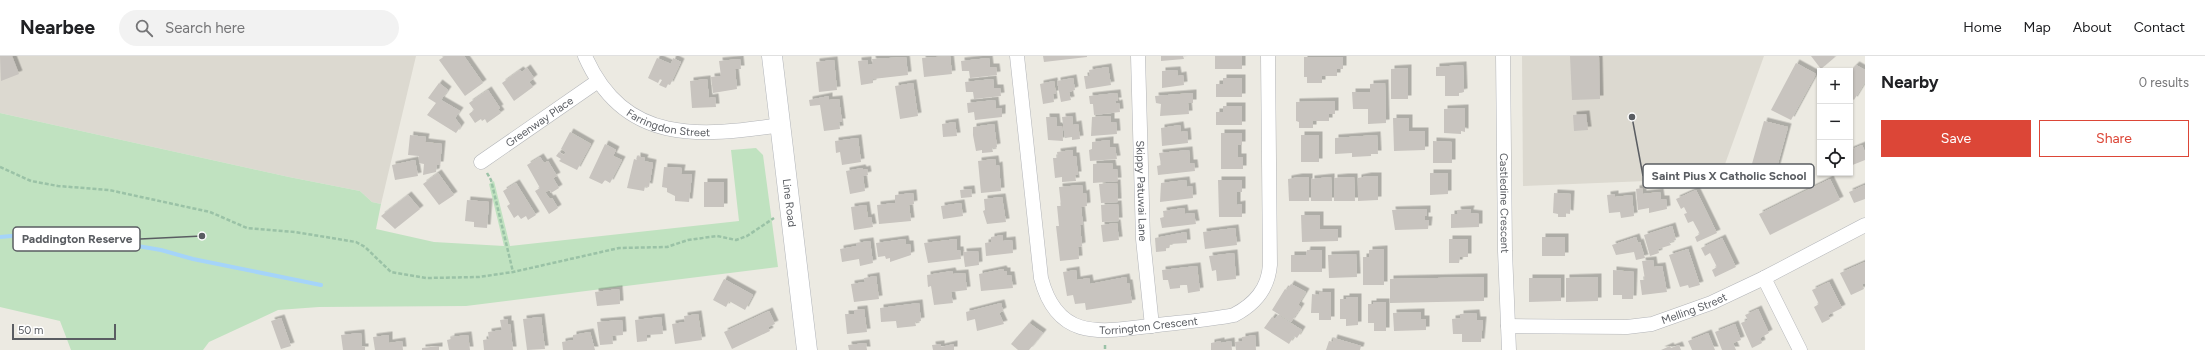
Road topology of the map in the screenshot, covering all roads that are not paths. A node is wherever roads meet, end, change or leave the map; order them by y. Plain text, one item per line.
1 (585, 56) edge
2 (772, 56) edge
3 (1017, 56) edge
4 (1138, 56) edge
5 (1268, 56) edge
6 (1503, 56) edge
7 (598, 81) junction
8 (781, 126) junction
9 (481, 162) road end
10 (1865, 225) edge
11 (1764, 278) junction
12 (1152, 326) junction
13 (1508, 326) junction
14 (807, 350) edge
15 (1509, 350) edge
16 (1800, 350) edge

1 - 7 street, Farringdon Street
2 - 8 main road, Line Road
3 - 12 street, Torrington Crescent
4 - 12 street, Skippy Patuwai Lane
5 - 12 street, Torrington Crescent
6 - 13 street, Castledine Crescent
7 - 8 street, Farringdon Street
7 - 9 street, Greenway Place
8 - 14 main road, Line Road
10 - 11 street, Melling Street
11 - 13 street, Melling Street
11 - 16 street
13 - 15 street, Castledine Crescent

